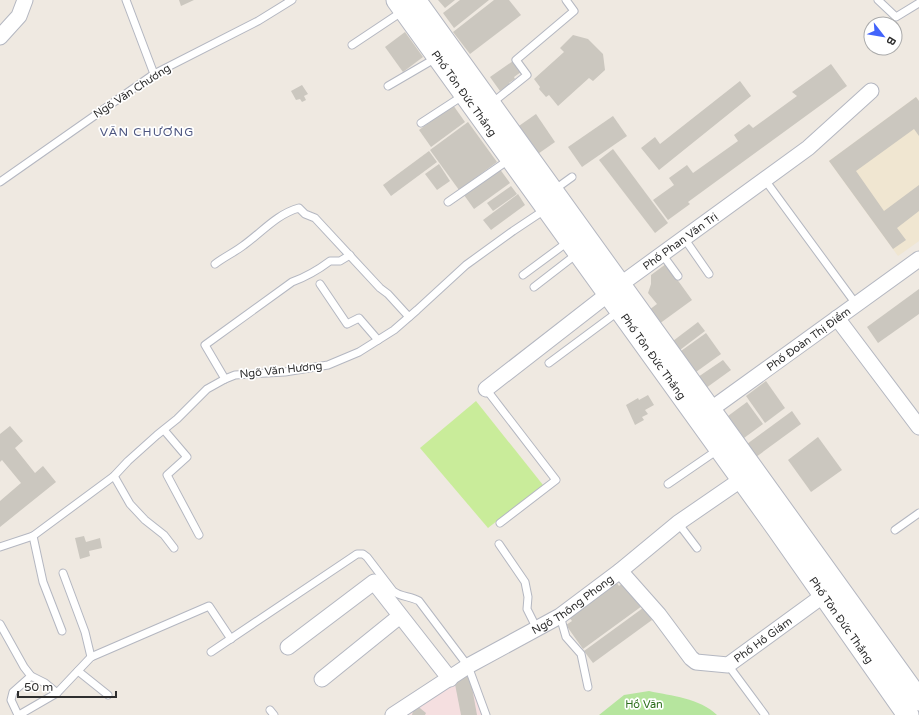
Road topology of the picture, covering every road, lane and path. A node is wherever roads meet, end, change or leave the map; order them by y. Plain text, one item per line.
1 (25, 0) edge
2 (126, 0) edge
3 (292, 0) edge
4 (566, 0) edge
5 (878, 0) edge
6 (919, 3) edge
7 (406, 4) edge
8 (0, 37) edge
9 (352, 45) dead end
10 (438, 57) junction
11 (154, 74) junction
12 (388, 86) dead end
13 (871, 91) dead end
14 (464, 95) junction
15 (490, 104) junction
16 (421, 123) dead end
17 (510, 159) junction
18 (572, 177) dead end
19 (765, 180) junction
20 (0, 182) edge
21 (549, 200) junction
22 (448, 202) dead end
23 (684, 238) junction
24 (574, 247) junction
25 (662, 254) junction
26 (350, 255) junction
27 (919, 259) edge
28 (215, 264) dead end
29 (709, 274) dead end
30 (523, 275) dead end
31 (678, 276) dead end
32 (320, 284) dead end
33 (534, 287) dead end
34 (614, 289) junction
35 (856, 304) junction
36 (620, 311) junction
37 (409, 317) junction
38 (837, 318) junction
39 (378, 340) junction
40 (549, 363) dead end
41 (225, 379) junction
42 (486, 389) joint
43 (704, 414) junction
44 (919, 427) edge
45 (164, 430) junction
46 (719, 449) junction
47 (114, 476) junction
48 (742, 479) junction
49 (668, 484) dead end
50 (919, 513) edge
51 (500, 523) dead end
52 (678, 523) junction
53 (895, 530) dead end
54 (199, 535) dead end
55 (33, 536) junction
56 (499, 544) dead end
57 (0, 547) edge
58 (174, 548) dead end
59 (697, 548) dead end
60 (800, 548) junction
61 (620, 571) junction
62 (63, 573) dead end
63 (824, 595) junction
64 (400, 616) junction
65 (560, 616) junction
66 (0, 624) edge
67 (537, 629) junction
68 (62, 631) dead end
69 (231, 639) junction
70 (288, 647) dead end
71 (211, 652) dead end
72 (91, 657) junction
73 (728, 665) junction
74 (468, 666) junction
75 (78, 671) junction
76 (31, 676) junction
77 (322, 678) dead end
78 (450, 679) junction
79 (588, 687) dead end
80 (57, 693) junction
81 (108, 695) dead end
82 (919, 700) edge
83 (18, 715) edge
84 (393, 715) edge
85 (486, 715) edge
86 (765, 715) edge
87 (908, 715) edge

1 - 8 street
2 - 11 lane
3 - 11 lane, Ngõ Văn Chương
4 - 15 lane
5 - 6 lane
7 - 9 lane
7 - 10 main road, Phố Tôn Đức Thắng
7 - 15 main road, Phố Tôn Đức Thắng
10 - 12 lane
10 - 14 main road, Phố Tôn Đức Thắng
11 - 20 lane, Ngõ Văn Chương
13 - 19 street, Phố Phan Văn Trị
14 - 16 lane
14 - 17 main road, Phố Tôn Đức Thắng
15 - 21 main road, Phố Tôn Đức Thắng
17 - 21 main road, Phố Tôn Đức Thắng
17 - 22 lane
18 - 21 lane, Ngõ Văn Hương
19 - 23 street, Phố Phan Văn Trị
19 - 35 lane
21 - 24 main road, Phố Tôn Đức Thắng
21 - 34 main road, Phố Tôn Đức Thắng
21 - 37 lane, Ngõ Văn Hương
23 - 25 street, Phố Phan Văn Trị
23 - 29 lane
24 - 30 lane
24 - 33 lane
24 - 34 main road, Phố Tôn Đức Thắng
25 - 31 lane
25 - 34 street, Phố Phan Văn Trị
26 - 28 lane
26 - 37 lane
26 - 41 lane
27 - 35 street, Phố Đoàn Thị Điểm
32 - 39 lane
34 - 36 main road, Phố Tôn Đức Thắng
34 - 42 street, Phố Phan Văn Trị
34 - 43 main road, Phố Tôn Đức Thắng
35 - 38 street, Phố Đoàn Thị Điểm
36 - 40 lane
36 - 43 main road, Phố Tôn Đức Thắng
37 - 39 lane, Ngõ Văn Hương
38 - 43 street, Phố Đoàn Thị Điểm
38 - 44 street
39 - 41 lane, Ngõ Văn Hương
41 - 45 lane, Ngõ Văn Hương
42 - 51 lane
43 - 46 main road, Phố Tôn Đức Thắng
43 - 60 main road, Phố Tôn Đức Thắng
45 - 47 lane, Ngõ Văn Hương
45 - 54 lane
46 - 48 main road, Phố Tôn Đức Thắng
46 - 49 lane
47 - 55 lane, Ngõ Văn Hương
47 - 58 lane
48 - 52 street, Ngõ Thông Phong
48 - 60 main road, Phố Tôn Đức Thắng
50 - 53 lane
52 - 59 lane
52 - 61 street, Ngõ Thông Phong
55 - 57 lane, Ngõ Văn Hương
55 - 68 lane
56 - 67 lane
60 - 63 main road, Phố Tôn Đức Thắng
60 - 82 main road, Phố Tôn Đức Thắng
61 - 65 street, Ngõ Thông Phong
61 - 73 street, Phố Hồ Giám
62 - 72 lane
63 - 73 street, Phố Hồ Giám
63 - 87 main road, Phố Tôn Đức Thắng
64 - 70 street
64 - 77 street
64 - 78 street
65 - 67 street, Ngõ Thông Phong
65 - 79 lane
66 - 76 lane
67 - 74 street, Ngõ Thông Phong
69 - 71 lane
69 - 72 lane
69 - 74 lane
72 - 75 lane
73 - 86 lane
74 - 78 street, Ngõ Thông Phong
74 - 85 lane
75 - 80 lane
75 - 81 lane
76 - 80 lane
76 - 83 lane
78 - 84 street, Ngõ Thông Phong
80 - 83 lane

